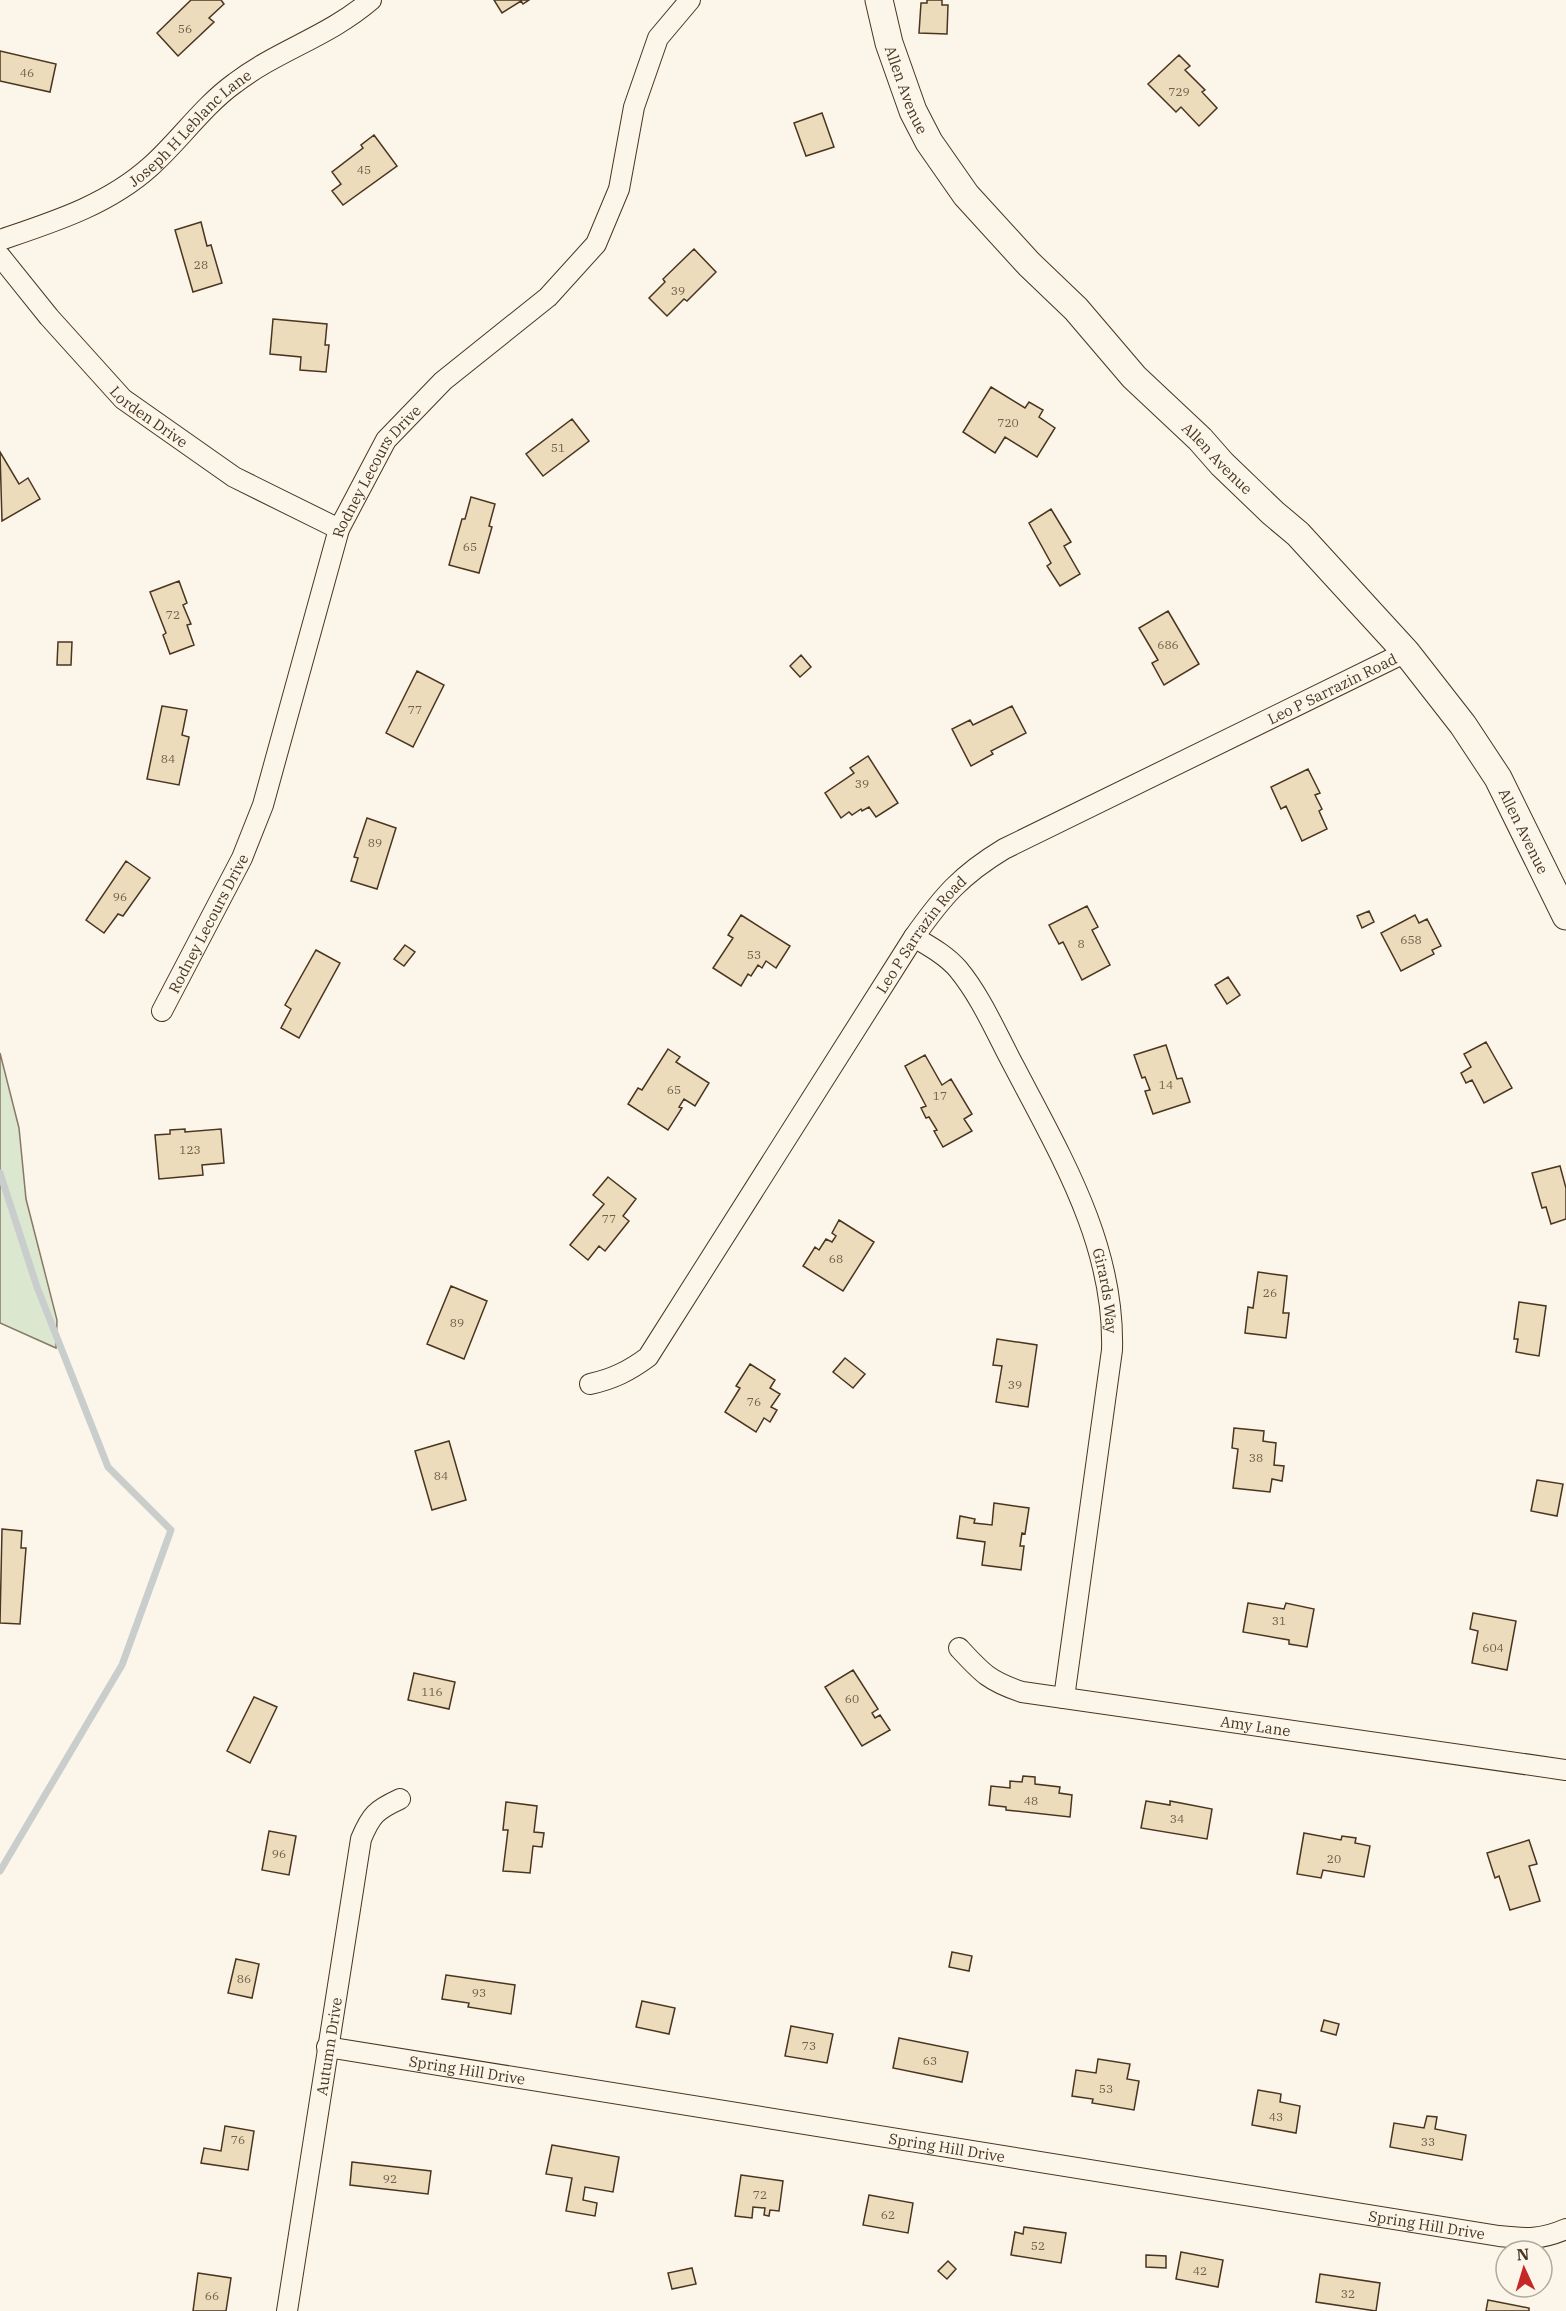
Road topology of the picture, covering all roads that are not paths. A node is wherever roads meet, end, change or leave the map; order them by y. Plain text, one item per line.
1 (371, 0) edge
2 (690, 0) edge
3 (879, 0) edge
4 (0, 240) edge
5 (0, 256) edge
6 (339, 529) junction
7 (1407, 652) junction
8 (1566, 916) edge
9 (914, 937) junction
10 (162, 1011) dead end
11 (590, 1384) dead end
12 (959, 1648) dead end
13 (1064, 1698) junction
14 (1566, 1770) edge
15 (400, 1799) dead end
16 (327, 2047) junction
17 (1566, 2229) edge
18 (287, 2311) edge

1 - 4 street, Joseph H Leblanc Lane
2 - 6 street, Rodney Lecours Drive
3 - 7 street, Allen Avenue
5 - 6 street, Lorden Drive
6 - 10 street, Rodney Lecours Drive
7 - 8 street, Allen Avenue
7 - 9 street, Leo P Sarrazin Road
9 - 11 street, Leo P Sarrazin Road
9 - 13 street, Girards Way
12 - 13 street, Amy Lane
13 - 14 street, Amy Lane
15 - 16 street, Autumn Drive
16 - 17 street, Spring Hill Drive
16 - 18 street, Autumn Drive

